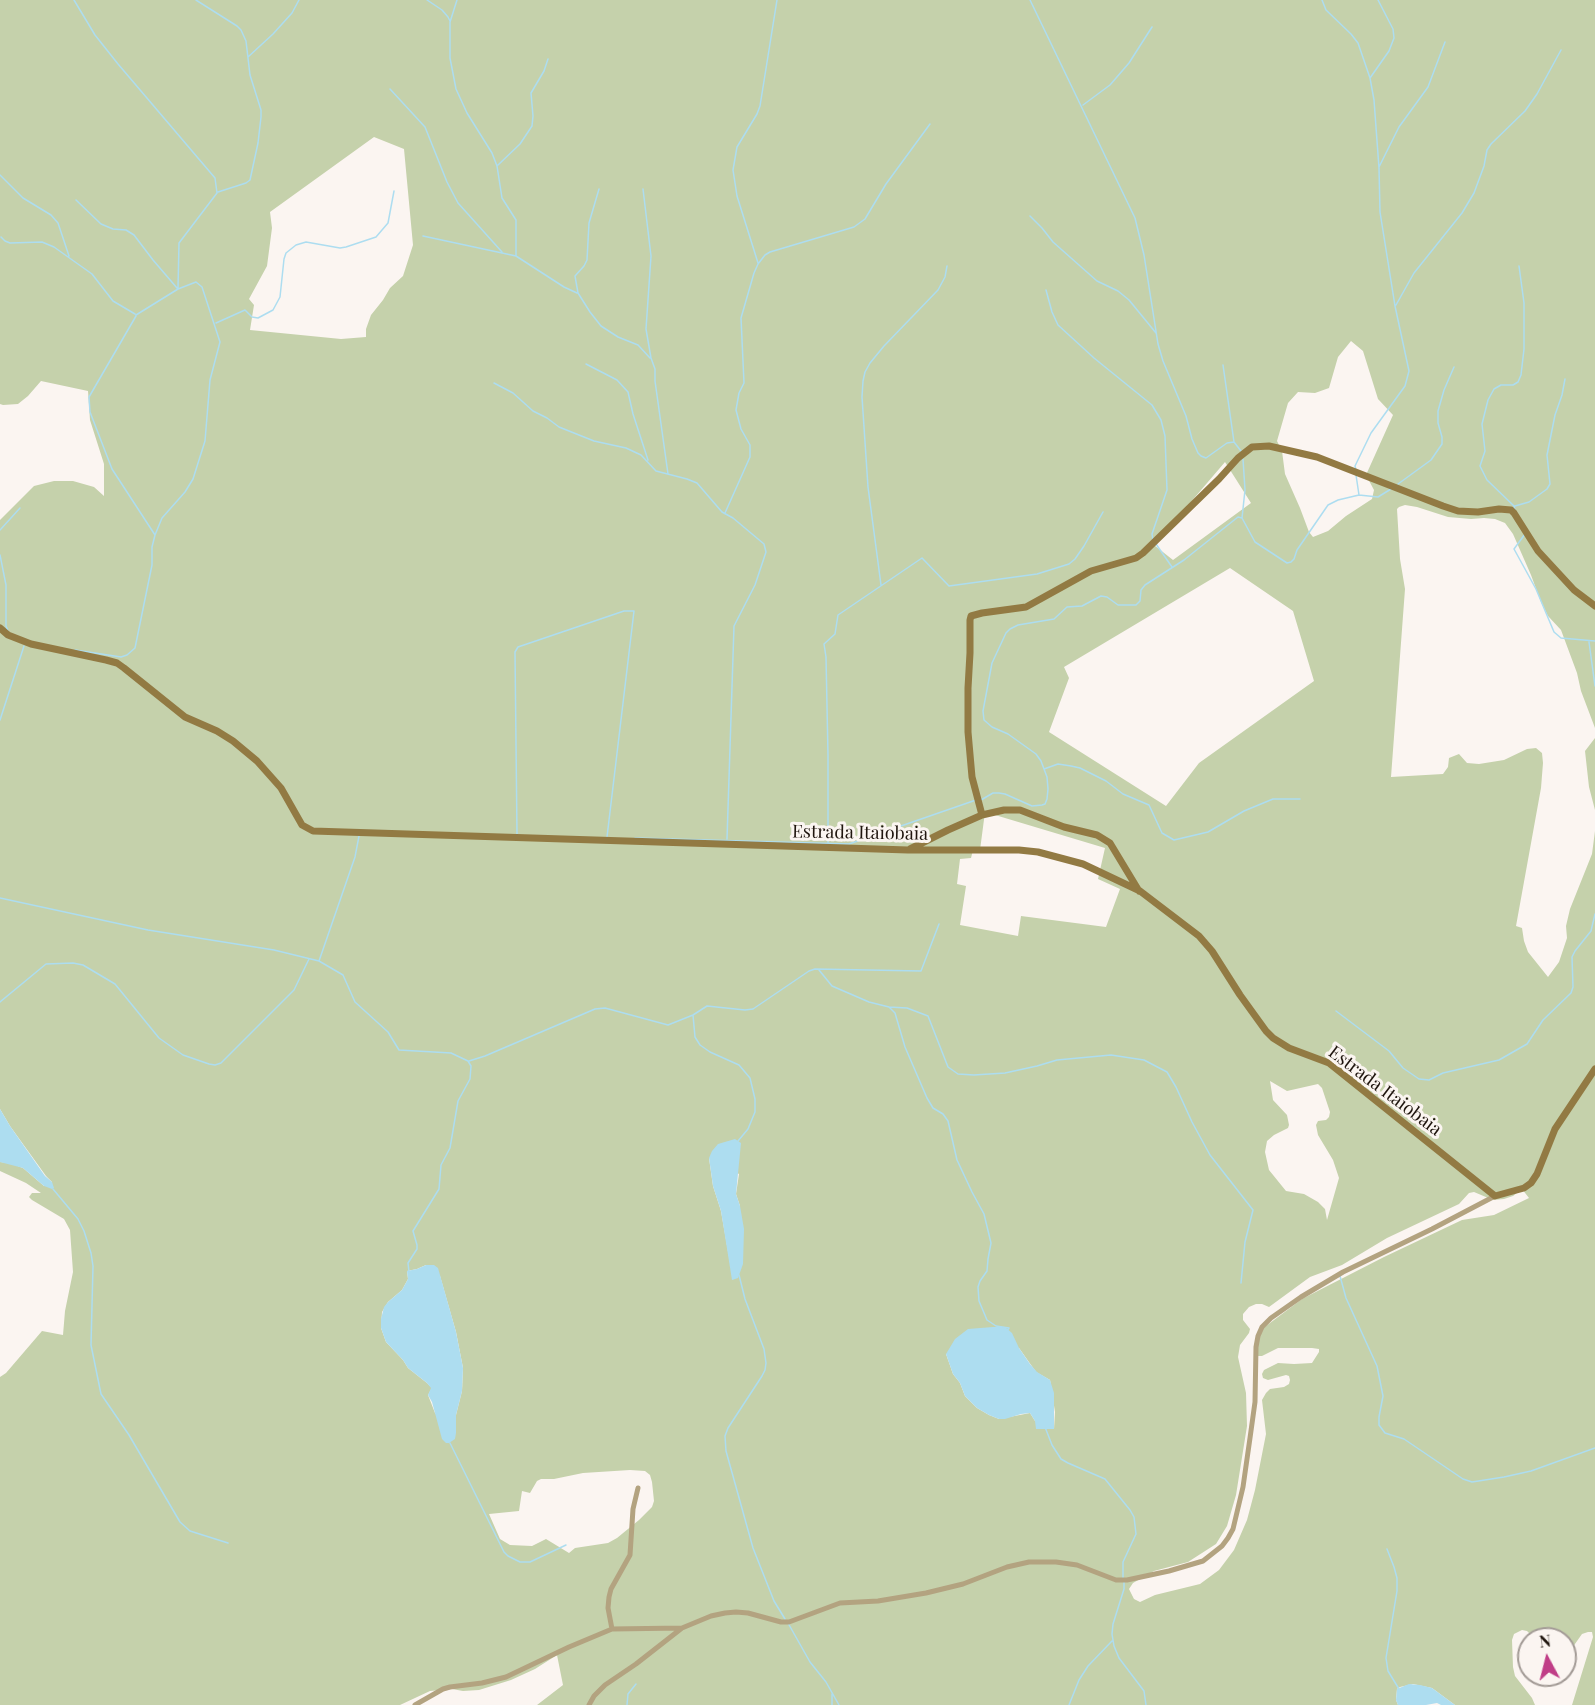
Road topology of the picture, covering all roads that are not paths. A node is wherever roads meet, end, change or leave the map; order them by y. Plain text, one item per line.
1 (1595, 606) edge
2 (0, 628) edge
3 (982, 815) junction
4 (908, 850) junction
5 (1140, 891) junction
6 (1595, 1069) edge
7 (1495, 1196) junction
8 (638, 1488) dead end
9 (682, 1628) junction
10 (612, 1629) junction
11 (415, 1705) edge
12 (589, 1705) edge

1 - 3 street
2 - 4 street, Estrada Itaiobaia
3 - 4 street
3 - 5 street
4 - 5 street, Estrada Itaiobaia
5 - 7 street, Estrada Itaiobaia
6 - 7 street
7 - 9 street
8 - 10 street
9 - 10 street
9 - 12 street
10 - 11 street

